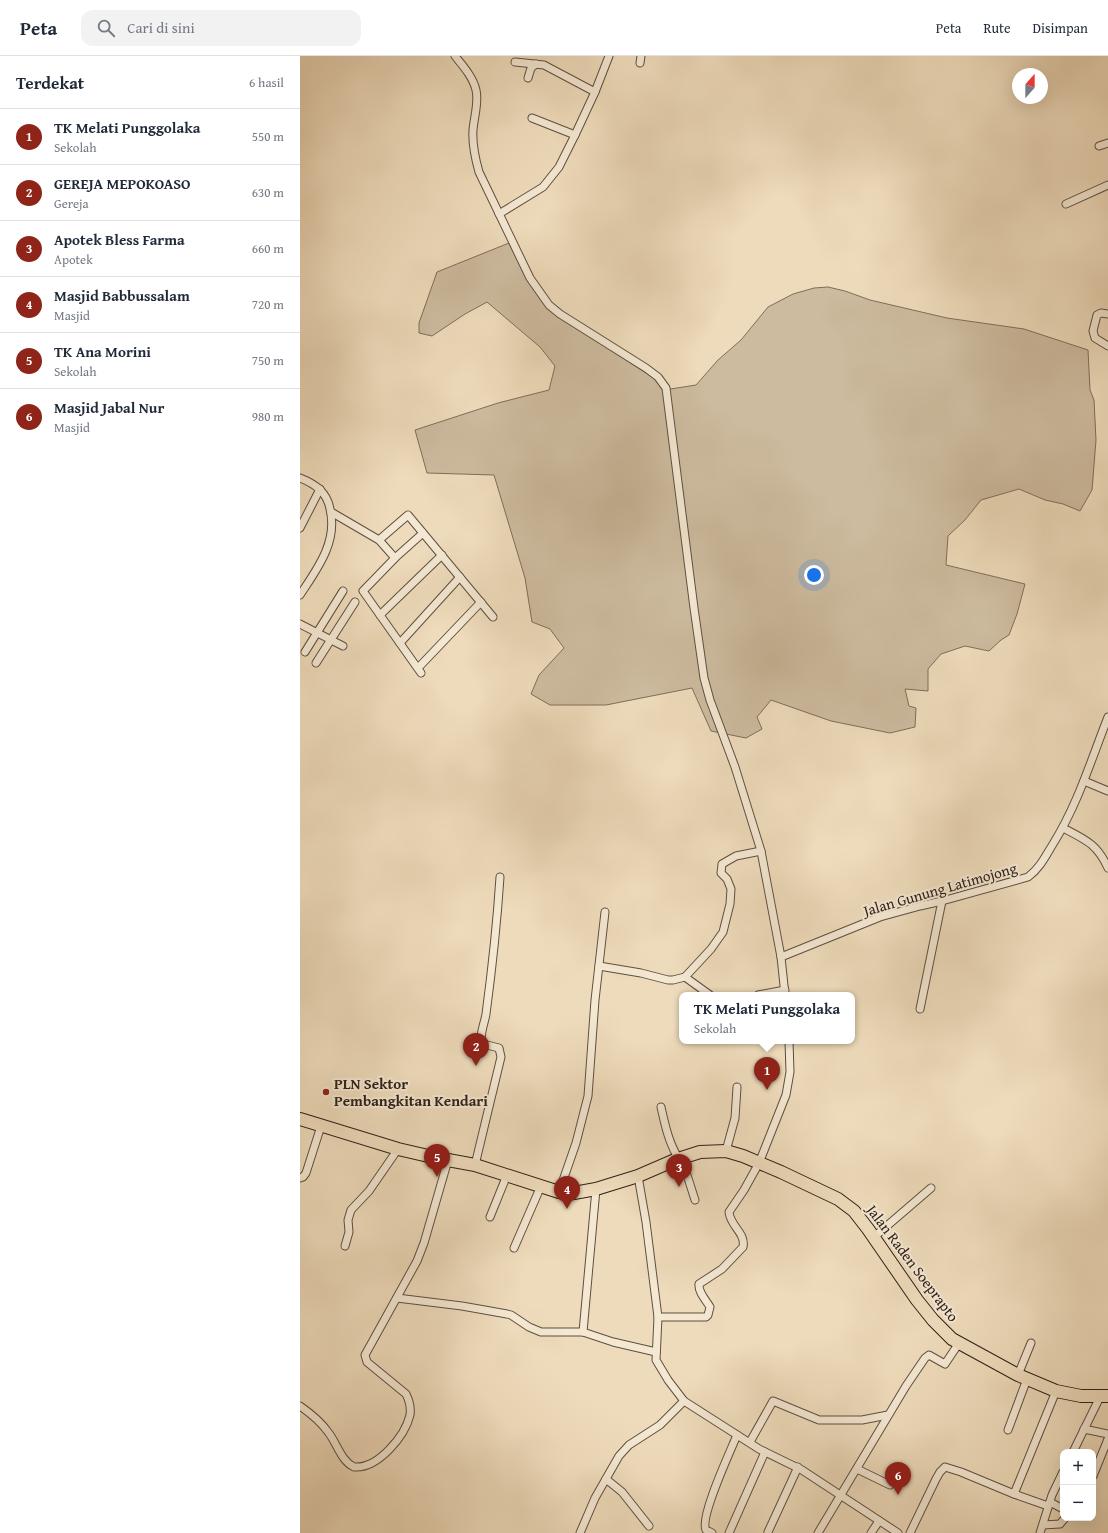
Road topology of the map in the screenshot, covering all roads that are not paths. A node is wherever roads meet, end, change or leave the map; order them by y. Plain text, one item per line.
1 (455, 56) edge
2 (609, 56) edge
3 (515, 62) dead end
4 (536, 64) junction
5 (528, 78) dead end
6 (595, 92) junction
7 (532, 118) dead end
8 (574, 135) junction
9 (1108, 143) edge
10 (1099, 146) dead end
11 (1108, 186) edge
12 (1066, 204) dead end
13 (499, 214) junction
14 (1108, 314) edge
15 (1108, 346) edge
16 (300, 478) edge
17 (320, 489) junction
18 (331, 512) junction
19 (300, 528) edge
20 (423, 533) junction
21 (378, 540) junction
22 (442, 555) junction
23 (395, 558) junction
24 (460, 577) junction
25 (344, 591) dead end
26 (300, 595) edge
27 (356, 602) dead end
28 (481, 602) junction
29 (380, 615) junction
30 (494, 617) dead end
31 (300, 624) edge
32 (316, 632) junction
33 (331, 640) junction
34 (400, 643) junction
35 (343, 646) dead end
36 (305, 652) dead end
37 (316, 663) dead end
38 (1108, 717) edge
39 (1084, 782) junction
40 (1108, 791) edge
41 (1063, 828) junction
42 (761, 851) junction
43 (1108, 868) edge
44 (500, 877) dead end
45 (942, 902) junction
46 (605, 912) dead end
47 (781, 957) junction
48 (599, 966) junction
49 (685, 977) junction
50 (706, 992) edge
51 (785, 992) edge
52 (920, 1009) dead end
53 (789, 1044) edge
54 (737, 1087) dead end
55 (661, 1107) dead end
56 (300, 1119) edge
57 (321, 1126) junction
58 (398, 1149) junction
59 (726, 1151) junction
60 (448, 1160) junction
61 (677, 1160) junction
62 (759, 1163) junction
63 (475, 1165) junction
64 (507, 1174) junction
65 (638, 1176) junction
66 (300, 1178) edge
67 (541, 1186) junction
68 (931, 1188) dead end
69 (596, 1189) junction
70 (559, 1192) junction
71 (695, 1200) dead end
72 (490, 1217) dead end
73 (874, 1237) junction
74 (345, 1246) dead end
75 (514, 1248) dead end
76 (397, 1298) junction
77 (658, 1317) junction
78 (583, 1332) junction
79 (1031, 1342) dead end
80 (959, 1343) junction
81 (656, 1352) junction
82 (1023, 1377) junction
83 (1056, 1391) junction
84 (1104, 1396) edge
85 (684, 1401) junction
86 (300, 1406) edge
87 (888, 1415) junction
88 (1084, 1429) junction
89 (1008, 1430) dead end
90 (1108, 1434) edge
91 (737, 1435) junction
92 (1108, 1439) edge
93 (750, 1442) junction
94 (1074, 1449) edge
95 (765, 1452) junction
96 (798, 1467) junction
97 (857, 1469) junction
98 (1096, 1469) edge
99 (606, 1479) junction
100 (1060, 1479) edge
101 (890, 1485) dead end
102 (1014, 1494) junction
103 (841, 1495) junction
104 (1049, 1504) junction
105 (1060, 1508) edge
106 (879, 1521) junction
107 (1062, 1521) edge
108 (1043, 1525) junction
109 (649, 1526) dead end
110 (768, 1532) edge
111 (580, 1533) edge
112 (712, 1533) edge
113 (729, 1533) edge
114 (818, 1533) edge
115 (872, 1533) edge
116 (898, 1533) edge
117 (910, 1533) edge
118 (1040, 1533) edge

1 - 13 street
2 - 6 street
3 - 4 street
4 - 5 street
4 - 6 street
6 - 8 street
7 - 8 street
8 - 13 street
9 - 10 street
11 - 12 street
13 - 42 street
14 - 15 street
16 - 17 street
17 - 18 street
17 - 19 street
18 - 21 street
18 - 26 street
20 - 21 street
20 - 22 street
20 - 23 street
21 - 23 street
22 - 24 street
22 - 29 street
23 - 29 street
24 - 28 street
24 - 34 street
25 - 32 street
27 - 33 street
28 - 30 street
28 - 34 street
29 - 34 street
31 - 32 street
32 - 33 street
32 - 36 street
33 - 35 street
33 - 37 street
38 - 39 street, Jalan Gunung Latimojong
39 - 40 street
39 - 41 street, Jalan Gunung Latimojong
41 - 43 street
41 - 45 street, Jalan Gunung Latimojong
42 - 47 street
42 - 49 street
44 - 63 street
45 - 47 street, Jalan Gunung Latimojong
45 - 52 street
46 - 48 street
47 - 51 street
48 - 49 street
48 - 70 street
49 - 50 street
53 - 62 street
54 - 59 street
55 - 61 street
56 - 57 highway, Jalan Raden Soeprapto
57 - 58 highway, Jalan Raden Soeprapto
57 - 66 street
58 - 60 highway, Jalan Raden Soeprapto
58 - 74 street
59 - 61 highway, Jalan Raden Soeprapto
59 - 62 highway, Jalan Raden Soeprapto
60 - 63 highway, Jalan Raden Soeprapto
60 - 76 street
61 - 65 highway, Jalan Raden Soeprapto
61 - 71 street
62 - 73 highway, Jalan Raden Soeprapto
62 - 77 street
63 - 64 highway, Jalan Raden Soeprapto
64 - 67 highway, Jalan Raden Soeprapto
64 - 72 street
65 - 69 highway, Jalan Raden Soeprapto
65 - 77 street
67 - 70 highway, Jalan Raden Soeprapto
67 - 75 street
68 - 73 street
69 - 70 highway, Jalan Raden Soeprapto
69 - 78 street
73 - 80 highway, Jalan Raden Soeprapto
76 - 78 street
76 - 86 street
77 - 81 street
78 - 81 street
79 - 82 street
80 - 82 highway, Jalan Raden Soeprapto
80 - 87 street
81 - 85 street
82 - 83 highway, Jalan Raden Soeprapto
82 - 89 street
83 - 84 highway, Jalan Raden Soeprapto
83 - 102 street
84 - 88 street
85 - 91 street
85 - 99 street
87 - 93 street
87 - 97 street
88 - 90 street
88 - 94 street
91 - 93 street
91 - 112 street
92 - 98 street
93 - 95 street
95 - 96 street
95 - 113 street
96 - 103 street
96 - 110 street
97 - 101 street
97 - 103 street
99 - 109 street
99 - 111 street
100 - 104 street
102 - 104 street
102 - 117 street
103 - 106 street
103 - 114 street
104 - 105 street
104 - 108 street
106 - 115 street
106 - 116 street
107 - 108 street
108 - 118 street

